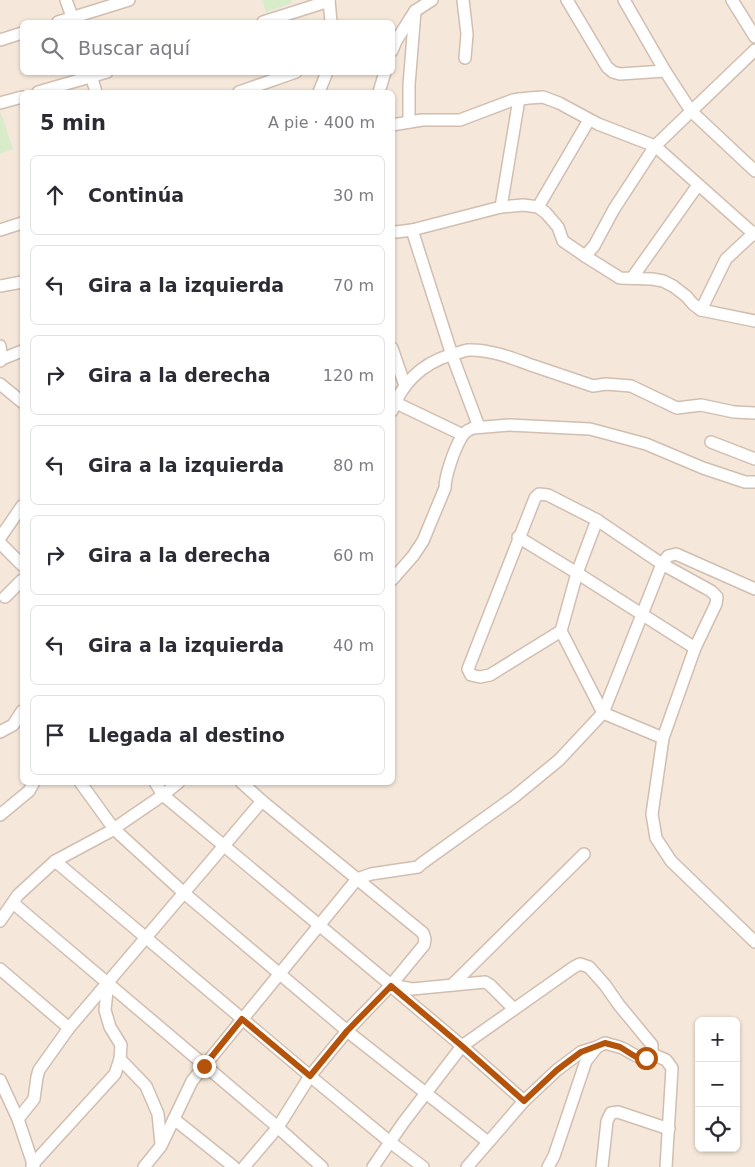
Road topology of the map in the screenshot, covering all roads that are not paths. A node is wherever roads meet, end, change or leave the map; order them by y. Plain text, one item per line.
1 (66, 0) edge
2 (130, 0) edge
3 (432, 0) edge
4 (463, 0) edge
5 (567, 0) edge
6 (624, 0) edge
7 (732, 0) edge
8 (329, 1) edge
9 (415, 11) junction
10 (73, 20) edge
11 (269, 20) edge
12 (331, 20) edge
13 (20, 34) edge
14 (755, 37) edge
15 (0, 40) edge
16 (395, 44) edge
17 (755, 50) edge
18 (465, 58) dead end
19 (666, 71) junction
20 (90, 75) edge
21 (287, 75) edge
22 (326, 75) edge
23 (384, 75) edge
24 (44, 90) edge
25 (95, 90) edge
26 (245, 90) edge
27 (320, 90) edge
28 (380, 90) edge
29 (20, 98) edge
30 (519, 98) junction
31 (0, 103) edge
32 (691, 111) junction
33 (589, 120) junction
34 (409, 122) junction
35 (395, 124) edge
36 (655, 146) junction
37 (755, 171) edge
38 (698, 185) junction
39 (501, 207) junction
40 (538, 207) junction
41 (20, 224) edge
42 (0, 230) edge
43 (412, 230) junction
44 (395, 232) edge
45 (754, 234) edge
46 (585, 256) junction
47 (632, 278) junction
48 (20, 282) edge
49 (0, 286) edge
50 (701, 310) junction
51 (755, 321) edge
52 (0, 346) edge
53 (20, 352) edge
54 (452, 355) junction
55 (395, 357) edge
56 (1, 360) edge
57 (0, 384) edge
58 (405, 386) junction
59 (20, 400) edge
60 (395, 402) edge
61 (395, 406) edge
62 (755, 413) edge
63 (479, 427) junction
64 (463, 435) junction
65 (711, 442) dead end
66 (755, 459) edge
67 (755, 482) edge
68 (20, 509) edge
69 (597, 520) junction
70 (518, 537) junction
71 (0, 538) edge
72 (0, 543) edge
73 (20, 563) edge
74 (662, 564) junction
75 (577, 573) junction
76 (395, 577) edge
77 (20, 582) edge
78 (755, 589) edge
79 (5, 597) dead end
80 (642, 614) junction
81 (561, 632) junction
82 (695, 648) junction
83 (603, 713) junction
84 (20, 714) edge
85 (13, 725) junction
86 (0, 732) edge
87 (663, 738) junction
88 (0, 741) edge
89 (32, 785) edge
90 (82, 785) edge
91 (157, 785) edge
92 (175, 785) edge
93 (244, 785) edge
94 (163, 795) junction
95 (262, 801) junction
96 (0, 815) edge
97 (114, 828) junction
98 (224, 846) junction
99 (584, 854) dead end
100 (55, 861) junction
101 (357, 879) junction
102 (184, 893) junction
103 (13, 902) junction
104 (0, 921) edge
105 (319, 925) junction
106 (146, 937) junction
107 (755, 942) edge
108 (0, 969) edge
109 (279, 974) junction
110 (108, 982) junction
111 (452, 985) junction
112 (391, 986) junction
113 (514, 1009) junction
114 (242, 1019) junction
115 (68, 1028) junction
116 (347, 1031) junction
117 (462, 1046) junction
118 (597, 1047) junction
119 (652, 1054) junction
120 (120, 1059) junction
121 (204, 1066) junction
122 (310, 1076) junction
123 (0, 1080) edge
124 (425, 1093) junction
125 (524, 1101) junction
126 (18, 1119) junction
127 (174, 1119) junction
128 (278, 1127) junction
129 (669, 1128) junction
130 (390, 1142) junction
131 (488, 1142) junction
132 (161, 1146) junction
133 (33, 1166) edge
134 (144, 1167) edge
135 (234, 1167) edge
136 (244, 1167) edge
137 (322, 1167) edge
138 (373, 1167) edge
139 (422, 1167) edge
140 (467, 1167) edge
141 (548, 1167) edge
142 (602, 1167) edge
143 (666, 1167) edge

1 - 10 street
2 - 10 street
3 - 9 street
4 - 18 street
5 - 19 street
6 - 19 street
7 - 14 street
8 - 11 street
8 - 12 street
9 - 16 street
9 - 34 street
13 - 15 street
17 - 32 street
19 - 32 street
20 - 24 street
20 - 25 street
21 - 26 street
22 - 27 street
23 - 28 street
29 - 31 street
30 - 33 street
30 - 34 street
30 - 39 street
32 - 36 street
32 - 37 street
33 - 36 street
33 - 40 street
34 - 35 street
36 - 38 street
36 - 46 street
38 - 45 street
38 - 47 street
39 - 40 street
39 - 43 street
40 - 46 street
41 - 42 street
43 - 44 street
43 - 54 street
45 - 50 street
46 - 47 street
47 - 50 street
48 - 49 street
50 - 51 street
52 - 56 street
53 - 56 street
54 - 58 street
54 - 62 street
54 - 63 street
55 - 58 street
57 - 59 street
58 - 60 street
61 - 64 street
63 - 64 street
63 - 67 street
64 - 76 street
65 - 66 street
68 - 71 street
69 - 70 street
69 - 74 street
69 - 75 street
70 - 75 street
70 - 81 street
72 - 73 street
74 - 78 street
74 - 80 street
74 - 82 street
75 - 80 street
75 - 81 street
77 - 79 street
80 - 82 street
80 - 83 street
81 - 83 street
82 - 87 street
83 - 87 street
83 - 101 street
84 - 85 street
85 - 86 street
85 - 88 street
87 - 107 street
89 - 96 street
90 - 97 street
91 - 94 street
92 - 94 street
93 - 95 street
94 - 97 street
94 - 98 street
95 - 98 street
95 - 101 street
97 - 100 street
97 - 102 street
98 - 102 street
98 - 105 street
99 - 111 street
100 - 103 street
100 - 106 street
101 - 105 street
101 - 112 street
102 - 106 street
102 - 109 street
103 - 104 street
103 - 110 street
105 - 109 street
105 - 112 street
106 - 110 street
106 - 114 street
108 - 115 street
109 - 114 street
109 - 116 street
110 - 115 street
110 - 120 street
110 - 121 street
111 - 112 street
111 - 113 street
112 - 116 street
112 - 117 street
113 - 117 street
113 - 119 street
114 - 121 street
114 - 122 street
115 - 126 street
116 - 122 street
116 - 124 street
117 - 124 street
117 - 125 street
118 - 119 street
118 - 125 street
118 - 141 street
119 - 129 street
120 - 132 street
120 - 133 street
121 - 127 street
121 - 128 street
122 - 128 street
122 - 130 street
123 - 126 street
124 - 130 street
124 - 131 street
125 - 131 street
126 - 133 street
127 - 132 street
127 - 135 street
128 - 136 street
128 - 137 street
129 - 142 street
129 - 143 street
130 - 138 street
130 - 139 street
131 - 140 street
132 - 134 street

